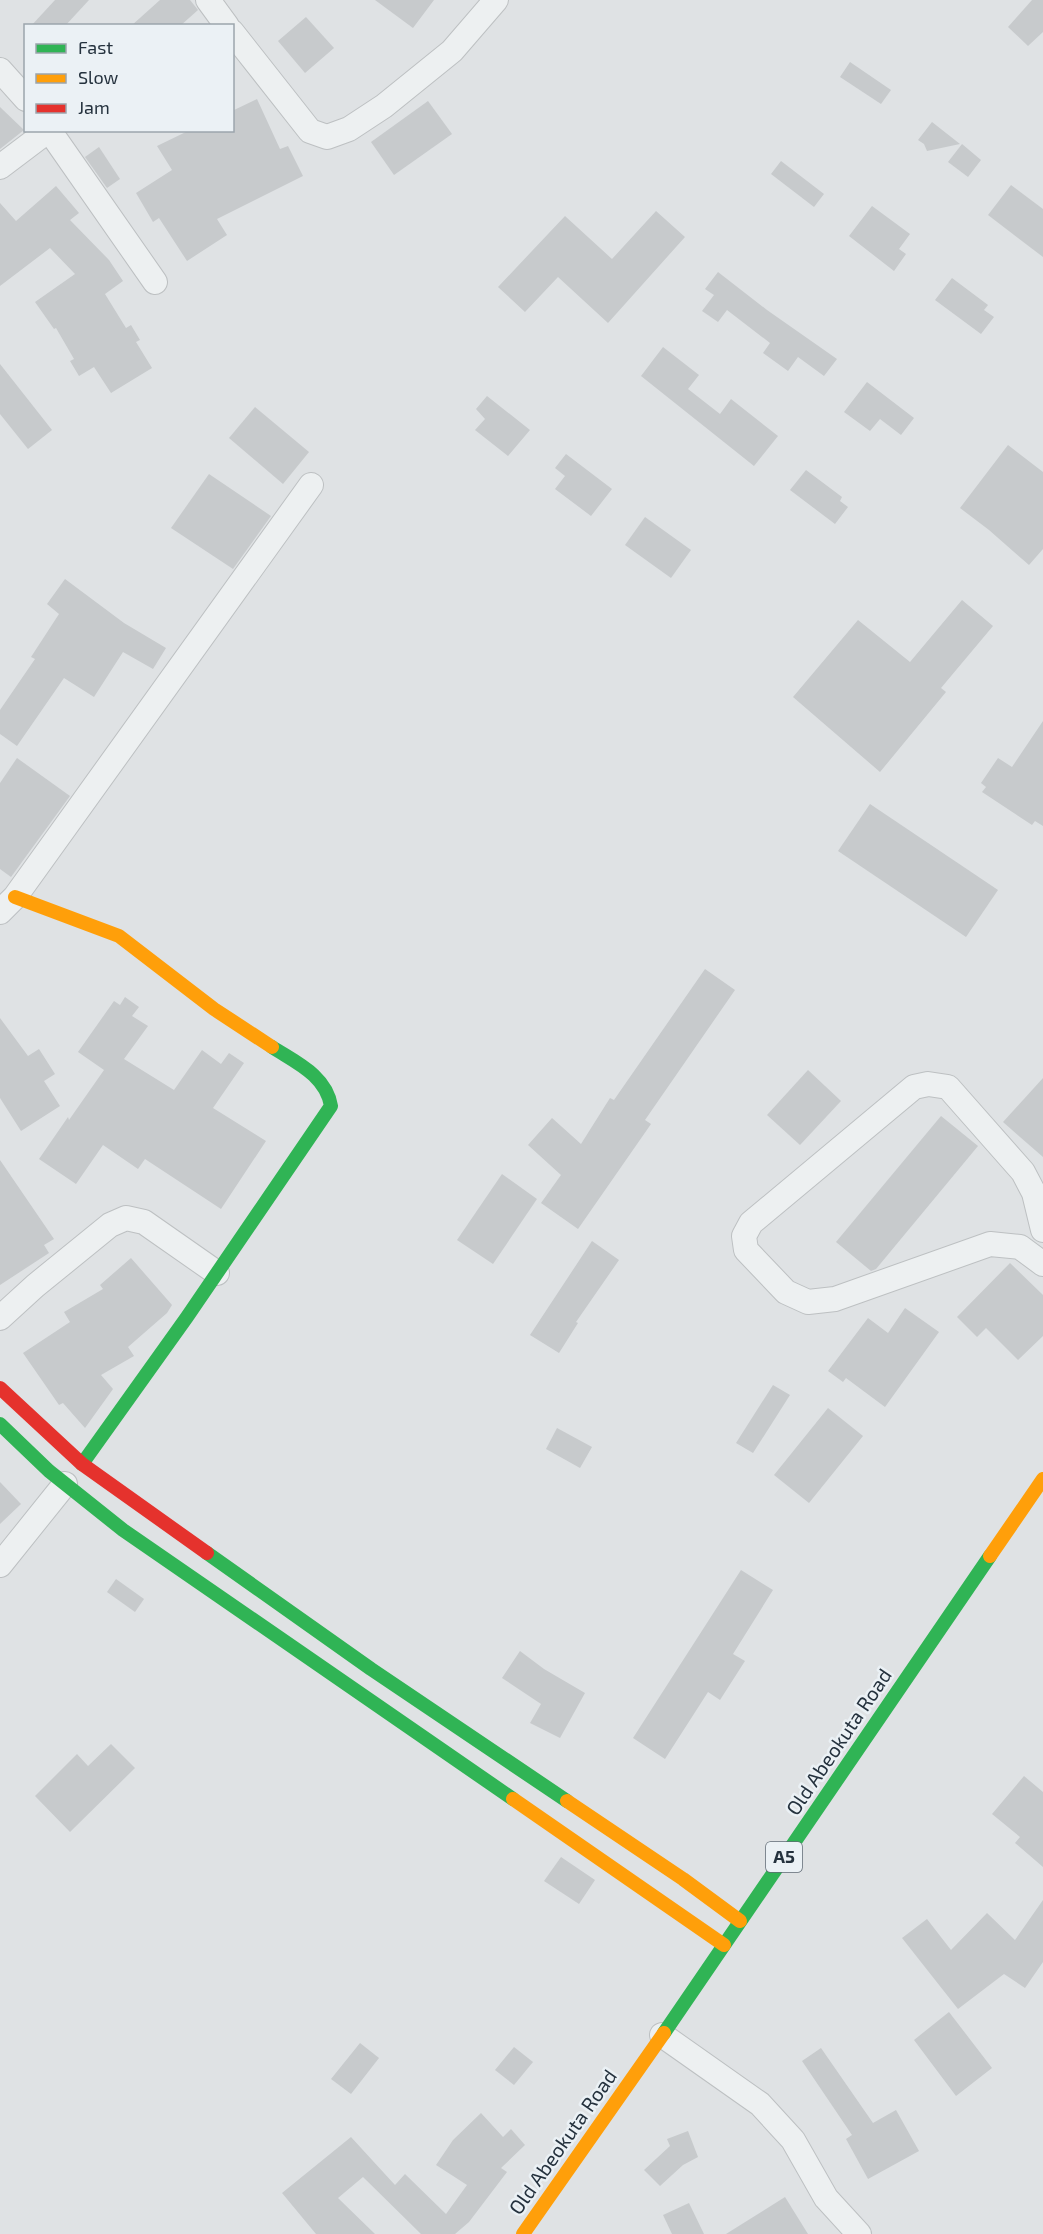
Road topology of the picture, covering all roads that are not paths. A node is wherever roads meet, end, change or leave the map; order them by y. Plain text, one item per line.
1 (208, 0) edge
2 (496, 0) edge
3 (226, 24) edge
4 (234, 35) edge
5 (0, 70) edge
6 (24, 97) edge
7 (46, 132) edge
8 (50, 132) edge
9 (0, 167) edge
10 (155, 282) dead end
11 (311, 485) dead end
12 (8, 905) edge
13 (1043, 1230) edge
14 (1043, 1264) edge
15 (217, 1273) junction
16 (0, 1318) edge
17 (0, 1388) edge
18 (0, 1424) edge
19 (82, 1464) junction
20 (1043, 1479) edge
21 (65, 1484) junction
22 (0, 1565) edge
23 (740, 1921) junction
24 (724, 1945) junction
25 (662, 2035) junction
26 (523, 2234) edge
27 (859, 2234) edge

1 - 3 street
2 - 4 street
5 - 6 street
7 - 9 street
8 - 10 street
11 - 12 street
12 - 15 main road
13 - 14 street
15 - 16 street
15 - 19 main road
17 - 19 main road
18 - 21 main road
19 - 23 main road
20 - 23 main road, Old Abeokuta Road / A5
21 - 22 street
21 - 24 main road
23 - 24 main road, Old Abeokuta Road / A5
24 - 25 main road, Old Abeokuta Road / A5
25 - 26 main road, Old Abeokuta Road / A5
25 - 27 street

